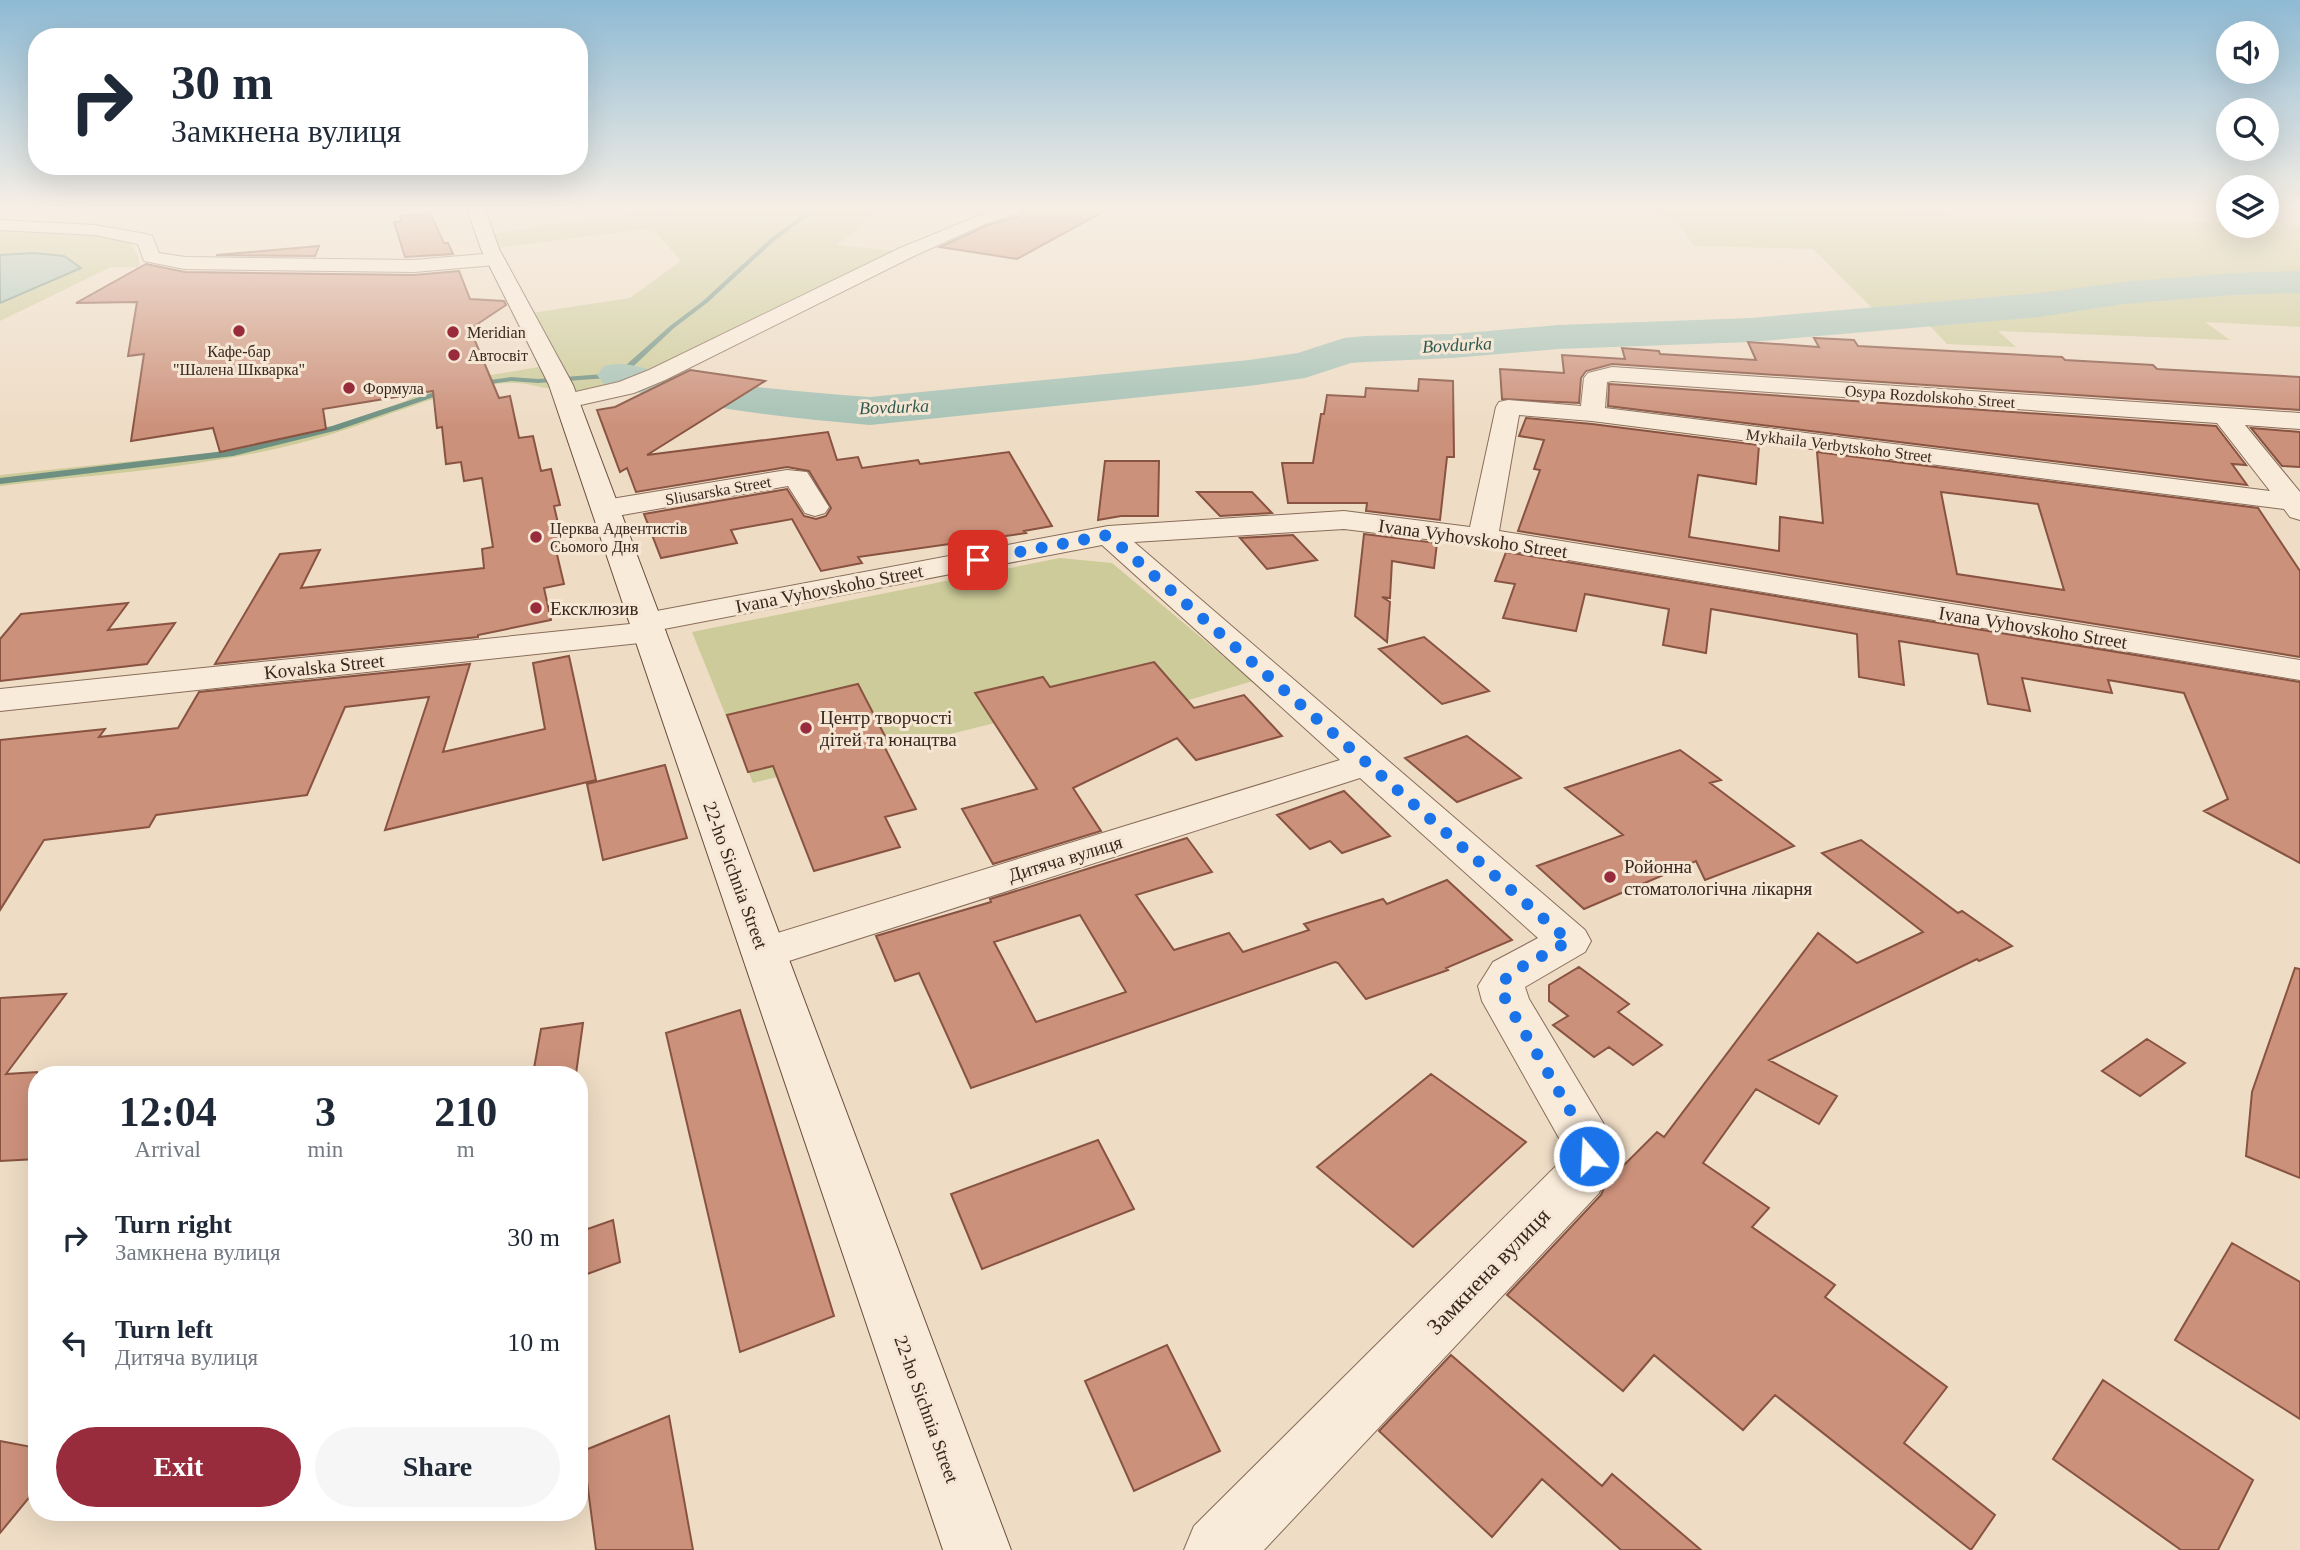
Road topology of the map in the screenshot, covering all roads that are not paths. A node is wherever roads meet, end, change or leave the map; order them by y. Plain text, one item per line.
1 (507, 281) edge
2 (847, 281) edge
3 (561, 387) junction
4 (1592, 414) junction
5 (2225, 416) junction
6 (2300, 421) edge
7 (2298, 505) edge
8 (815, 507) dead end
9 (606, 509) junction
10 (1108, 535) junction
11 (1483, 537) junction
12 (647, 627) junction
13 (2300, 670) edge
14 (0, 700) edge
15 (1366, 764) junction
16 (764, 953) junction
17 (977, 1550) edge
18 (1218, 1550) edge

1 - 3 street, 22-ho Sichnia Street
2 - 3 street
3 - 9 street, 22-ho Sichnia Street
4 - 5 street, Osypa Rozdolskoho Street
4 - 7 street, Mykhaila Verbytskoho Street
4 - 11 street, Mykhaila Verbytskoho Street
5 - 6 street, Osypa Rozdolskoho Street
5 - 7 street
8 - 9 street, Sliusarska Street
9 - 12 street, 22-ho Sichnia Street
10 - 11 street, Ivana Vyhovskoho Street
10 - 12 street, Ivana Vyhovskoho Street
10 - 15 street
11 - 13 street, Ivana Vyhovskoho Street
12 - 14 street, Kovalska Street
12 - 16 street, 22-ho Sichnia Street
15 - 16 street, Дитяча вулиця
15 - 18 street, Замкнена вулиця
16 - 17 street, 22-ho Sichnia Street

